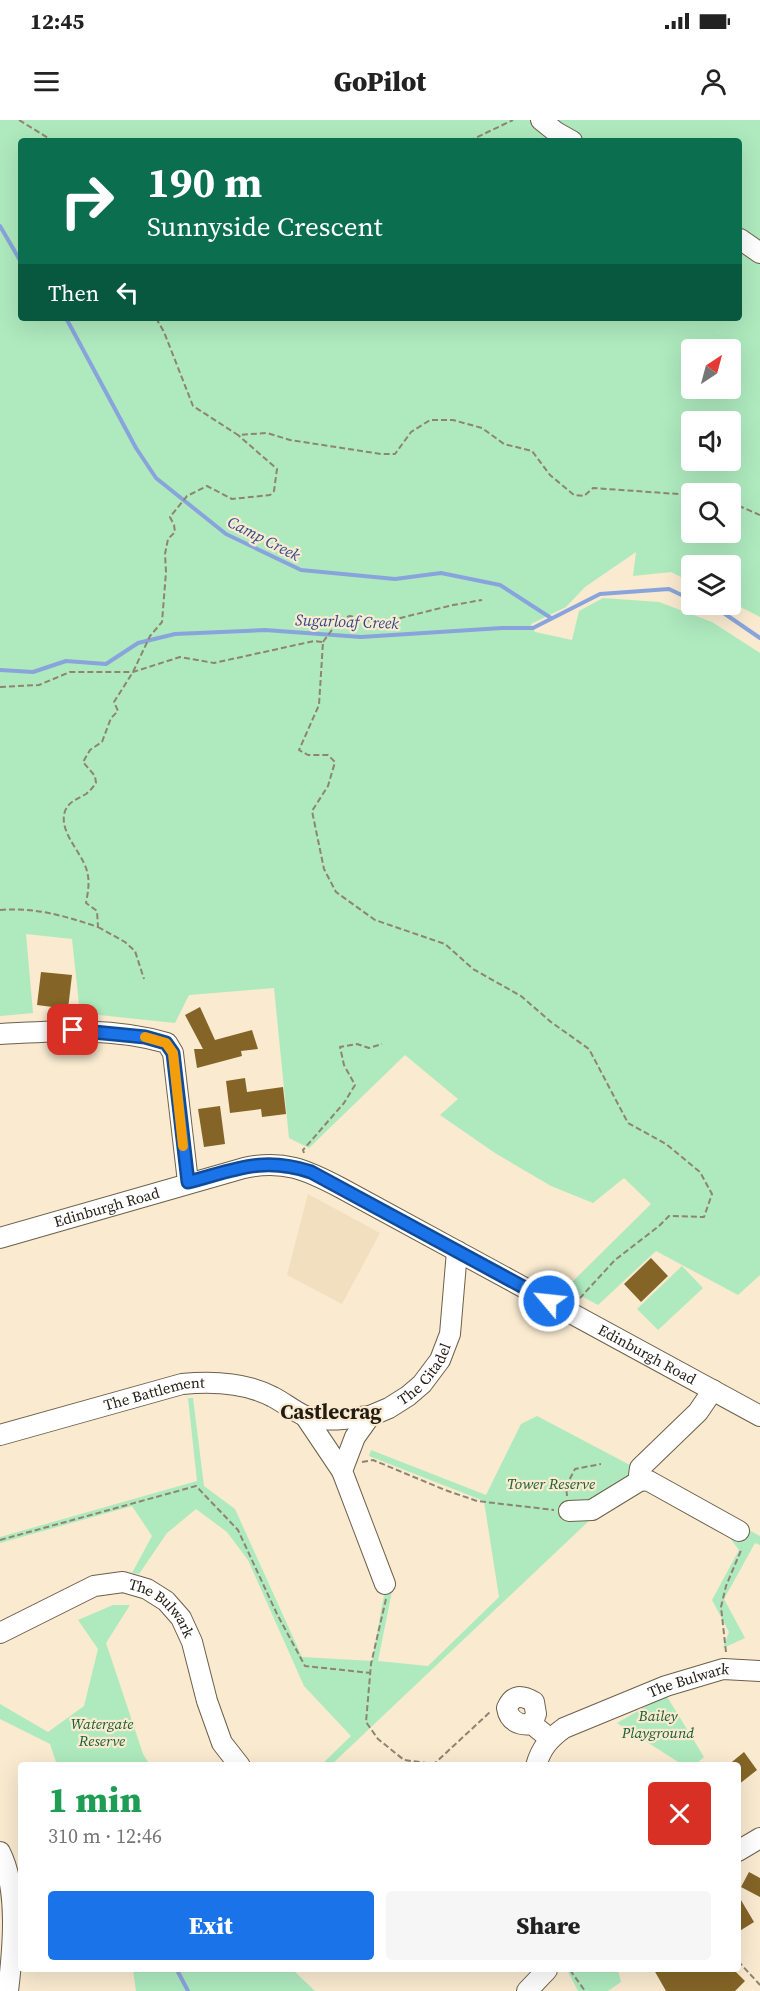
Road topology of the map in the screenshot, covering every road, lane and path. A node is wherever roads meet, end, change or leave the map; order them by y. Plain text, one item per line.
1 (20, 120) edge
2 (513, 120) edge
3 (541, 120) edge
4 (47, 138) edge
5 (475, 138) edge
6 (568, 138) edge
7 (742, 240) edge
8 (760, 253) edge
9 (158, 321) edge
10 (238, 435) junction
11 (681, 494) edge
12 (741, 507) edge
13 (760, 515) edge
14 (482, 600) dead end
15 (323, 642) junction
16 (133, 672) junction
17 (0, 687) edge
18 (0, 910) edge
19 (98, 927) junction
20 (144, 979) dead end
21 (0, 1034) edge
22 (382, 1044) dead end
23 (311, 1172) junction
24 (188, 1182) junction
25 (0, 1238) edge
26 (457, 1251) junction
27 (568, 1311) junction
28 (713, 1390) junction
29 (305, 1416) junction
30 (370, 1416) junction
31 (760, 1416) edge
32 (0, 1435) edge
33 (601, 1464) dead end
34 (340, 1465) junction
35 (641, 1480) junction
36 (568, 1511) junction
37 (739, 1531) joint
38 (0, 1540) edge
39 (385, 1584) joint
40 (0, 1633) edge
41 (728, 1670) junction
42 (760, 1671) edge
43 (370, 1673) junction
44 (507, 1711) joint
45 (549, 1738) junction
46 (237, 1762) edge
47 (419, 1762) edge
48 (436, 1762) edge
49 (537, 1762) edge
50 (760, 1838) edge
51 (741, 1849) edge
52 (0, 1852) edge
53 (741, 1965) edge
54 (545, 1972) edge
55 (571, 1972) edge
56 (760, 1984) edge
57 (8, 1991) edge
58 (527, 1991) edge
59 (585, 1991) edge

1 - 4 path
2 - 5 path
3 - 6 street
7 - 8 street
9 - 10 path
10 - 11 path
10 - 16 path
12 - 13 path
14 - 15 path
15 - 16 path
15 - 27 path
16 - 17 path
16 - 19 path
18 - 19 path
19 - 20 path
21 - 24 street
22 - 23 path
23 - 24 street, Edinburgh Road
23 - 26 street, Edinburgh Road
24 - 25 street, Edinburgh Road
26 - 27 street, Edinburgh Road
26 - 30 street, The Citadel
27 - 28 street, Edinburgh Road
28 - 31 street, Edinburgh Road
28 - 35 street
29 - 30 street, The Battlement
29 - 32 street, The Battlement
29 - 34 street, The Battlement
30 - 34 street
33 - 36 path
34 - 36 path
34 - 39 street
35 - 36 street
35 - 37 street
37 - 41 path
38 - 43 path
39 - 43 path
40 - 46 street, The Bulwark
41 - 42 street, The Bulwark
41 - 45 street, The Bulwark
43 - 47 path
44 - 45 street
44 - 48 path
45 - 49 street
50 - 51 street
52 - 57 street
53 - 56 path
54 - 58 street
55 - 59 path

